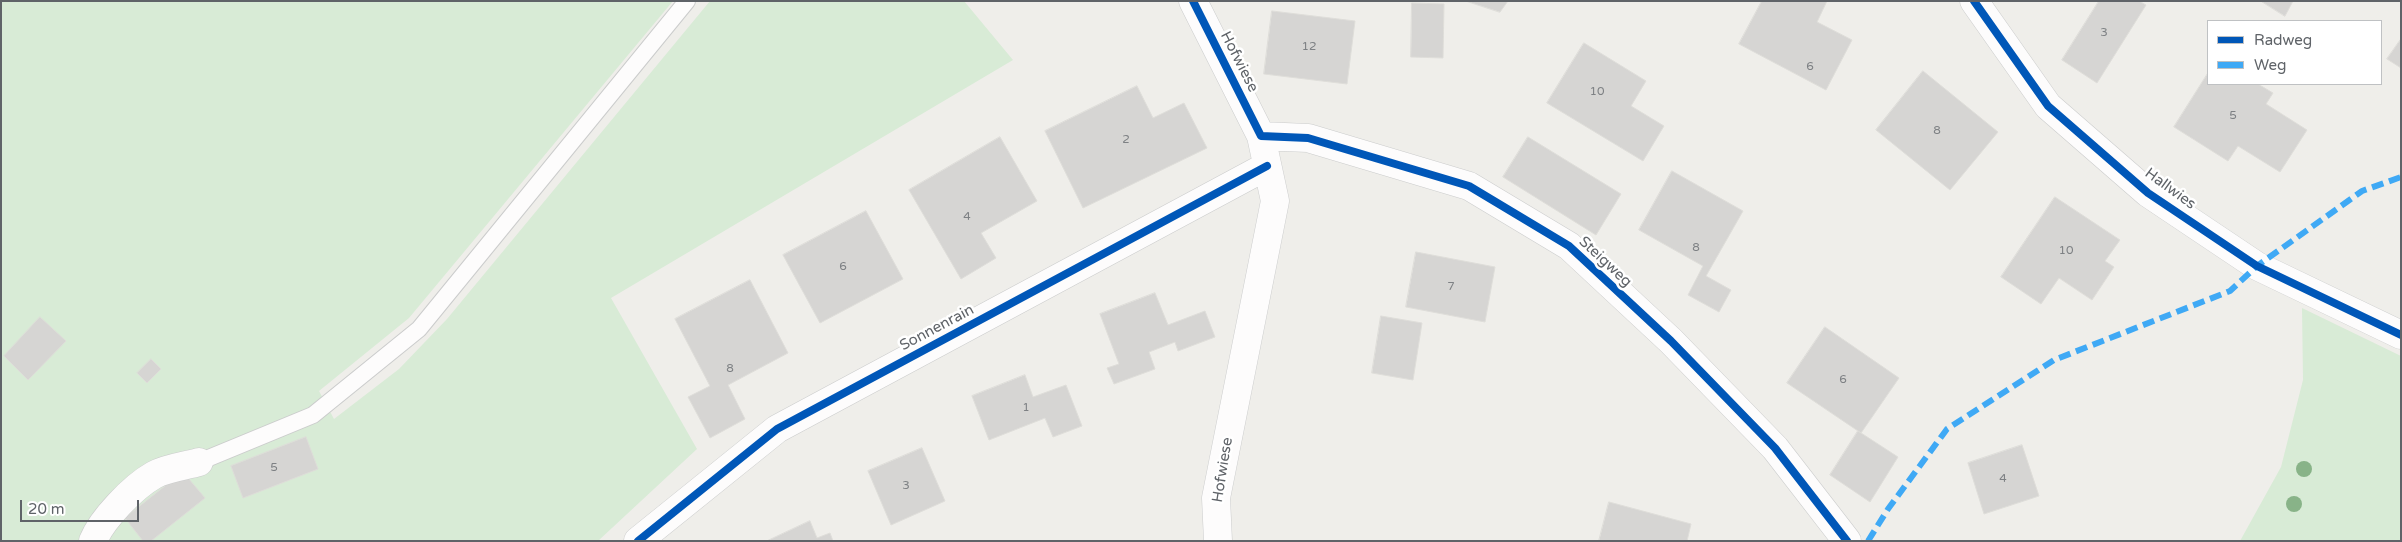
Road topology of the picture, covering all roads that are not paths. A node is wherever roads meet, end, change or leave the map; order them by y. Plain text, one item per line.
1 (688, 1) edge
2 (1193, 1) edge
3 (1974, 1) edge
4 (1261, 136) junction
5 (1267, 166) junction
6 (2401, 334) edge
7 (199, 462) joint
8 (93, 541) edge
9 (638, 541) edge
10 (1218, 541) edge
11 (1847, 541) edge

1 - 7 lane
2 - 4 street, Hofwiese
3 - 6 street, Hallwies
4 - 5 street, Hofwiese
4 - 11 street, Steigweg
5 - 9 street, Sonnenrain
5 - 10 street, Hofwiese
7 - 8 street

